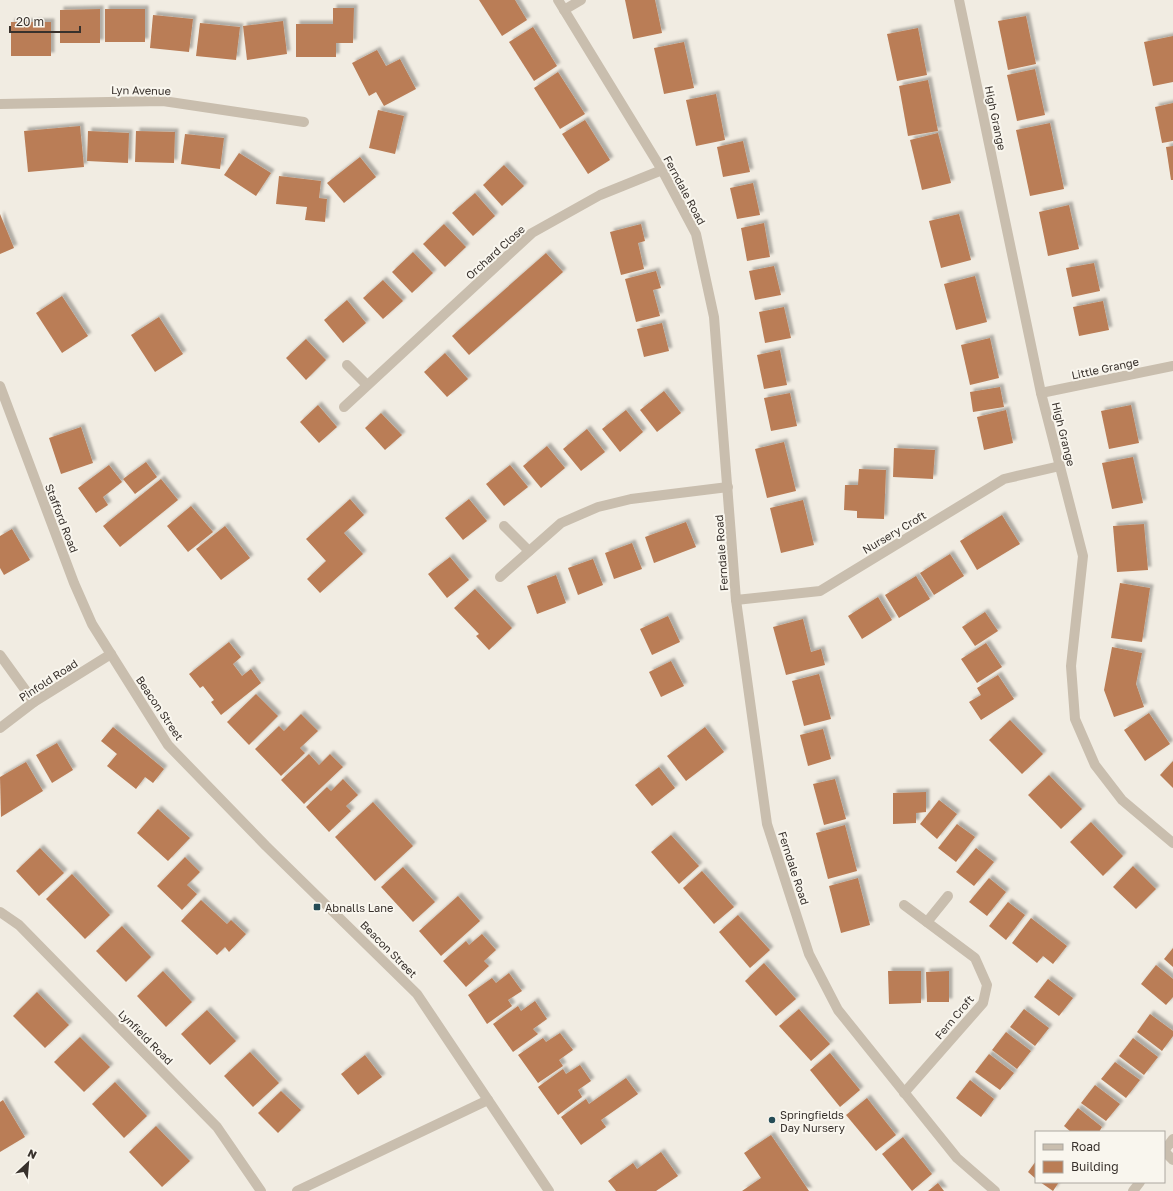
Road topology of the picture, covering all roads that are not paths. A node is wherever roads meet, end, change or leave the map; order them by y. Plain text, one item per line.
1 (558, 0) edge
2 (581, 0) edge
3 (958, 0) edge
4 (564, 10) junction
5 (0, 104) edge
6 (304, 122) dead end
7 (662, 170) junction
8 (347, 365) dead end
9 (1173, 366) edge
10 (368, 385) junction
11 (0, 386) edge
12 (1042, 393) junction
13 (344, 407) dead end
14 (1060, 466) junction
15 (728, 487) junction
16 (504, 526) dead end
17 (529, 551) junction
18 (500, 577) dead end
19 (736, 600) junction
20 (111, 654) junction
21 (0, 655) edge
22 (34, 702) junction
23 (0, 728) edge
24 (1173, 842) edge
25 (948, 896) dead end
26 (904, 905) dead end
27 (0, 912) edge
28 (927, 922) junction
29 (904, 1093) junction
30 (488, 1100) junction
31 (1173, 1139) edge
32 (1165, 1150) edge
33 (1165, 1152) edge
34 (1173, 1160) edge
35 (1139, 1183) edge
36 (261, 1191) edge
37 (297, 1191) edge
38 (549, 1191) edge
39 (995, 1191) edge
40 (1133, 1191) edge

1 - 4 street, Ferndale Road
2 - 4 street
3 - 12 street, High Grange
4 - 7 street, Ferndale Road
5 - 6 street, Lyn Avenue
7 - 10 street, Orchard Close
7 - 15 street, Ferndale Road
8 - 10 street
9 - 12 street, Little Grange
10 - 13 street, Orchard Close
11 - 20 street, Stafford Road
12 - 14 street, High Grange
14 - 19 street, Nursery Croft
14 - 24 street, High Grange
15 - 17 street
15 - 19 street, Ferndale Road
16 - 17 street
17 - 18 street
19 - 29 street, Ferndale Road
20 - 22 street, Pinfold Road
20 - 30 street, Beacon Street
21 - 22 street
22 - 23 street, Pinfold Road
25 - 28 street
26 - 28 street, Fern Croft
27 - 36 street, Lynfield Road
28 - 29 street, Fern Croft
29 - 39 street, Ferndale Road
30 - 37 street
30 - 38 street, Beacon Street
31 - 32 street
33 - 34 street
35 - 40 street

